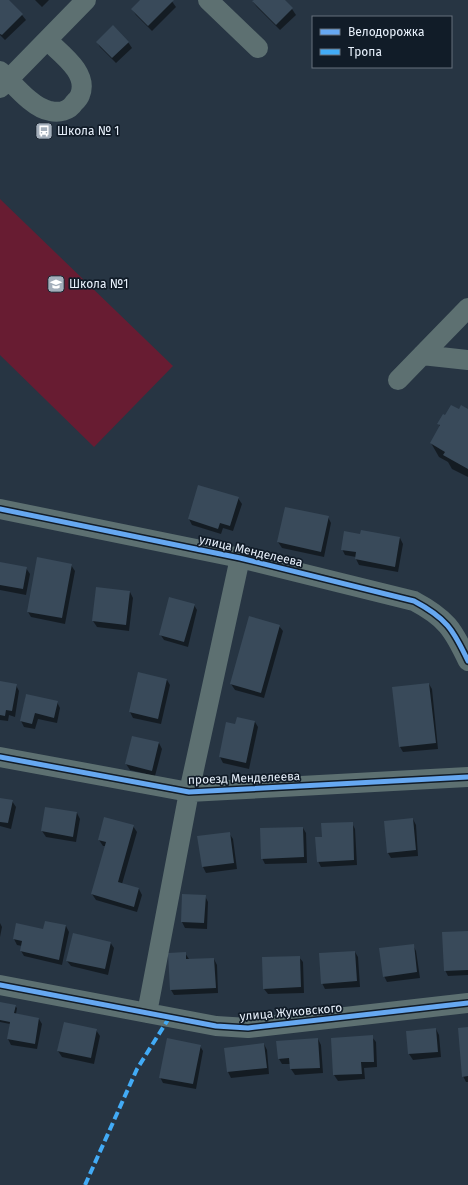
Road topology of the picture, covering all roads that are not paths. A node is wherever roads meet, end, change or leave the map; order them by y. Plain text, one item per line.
1 (86, 0) edge
2 (208, 0) edge
3 (47, 40) junction
4 (258, 48) dead end
5 (3, 80) edge
6 (468, 308) edge
7 (422, 355) junction
8 (468, 360) edge
9 (398, 380) dead end
10 (0, 509) edge
11 (240, 558) junction
12 (468, 661) edge
13 (0, 757) edge
14 (468, 777) edge
15 (189, 792) junction
16 (0, 985) edge
17 (468, 1003) edge
18 (147, 1013) junction

1 - 3 street
2 - 4 street
3 - 5 street
3 - 5 street
6 - 7 street
7 - 8 street
7 - 9 street
10 - 11 street, улица Менделеева
11 - 12 street, улица Менделеева
11 - 15 street
13 - 15 street, проезд Менделеева
14 - 15 street, проезд Менделеева
15 - 18 street
16 - 18 street, улица Жуковского
17 - 18 street, улица Жуковского

